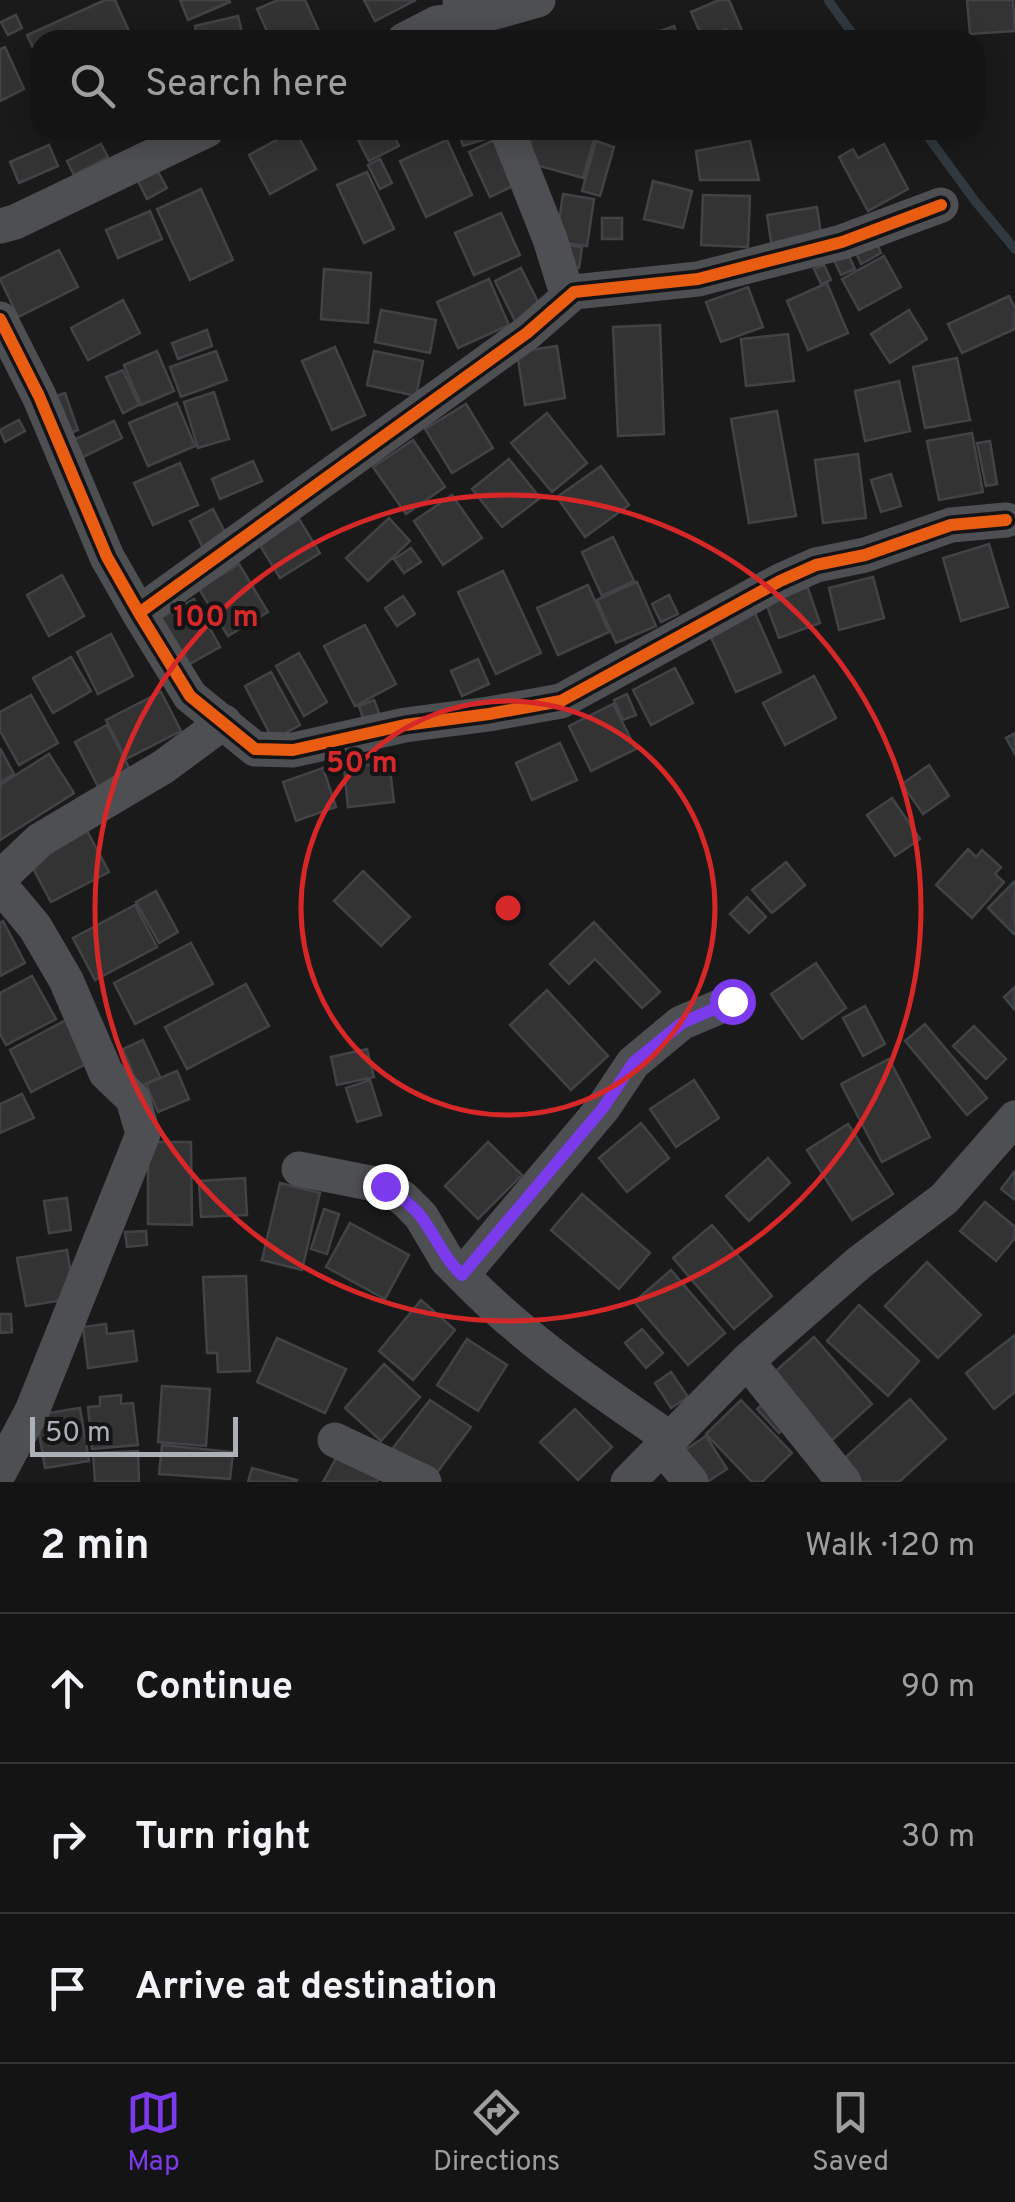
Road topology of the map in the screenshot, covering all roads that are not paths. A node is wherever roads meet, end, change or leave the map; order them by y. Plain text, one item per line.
1 (538, 0) edge
2 (466, 20) edge
3 (423, 30) edge
4 (186, 140) edge
5 (511, 140) edge
6 (940, 205) dead end
7 (0, 226) edge
8 (574, 292) junction
9 (2, 329) edge
10 (1006, 520) dead end
11 (139, 613) junction
12 (224, 722) junction
13 (0, 878) edge
14 (0, 885) edge
15 (732, 1001) dead end
16 (1015, 1118) edge
17 (299, 1169) dead end
18 (462, 1275) junction
19 (746, 1361) junction
20 (335, 1440) dead end
21 (666, 1442) junction
22 (0, 1472) edge
23 (424, 1482) edge
24 (628, 1482) edge
25 (692, 1482) edge
26 (844, 1482) edge

1 - 2 street
2 - 3 street
4 - 7 street
5 - 8 street
6 - 8 street
8 - 11 street
9 - 11 street
10 - 12 street
11 - 12 street
12 - 13 street
14 - 22 street
15 - 18 street
16 - 19 street
17 - 18 street
18 - 21 street
19 - 21 street
19 - 26 street
20 - 23 street
21 - 24 street
21 - 25 street

